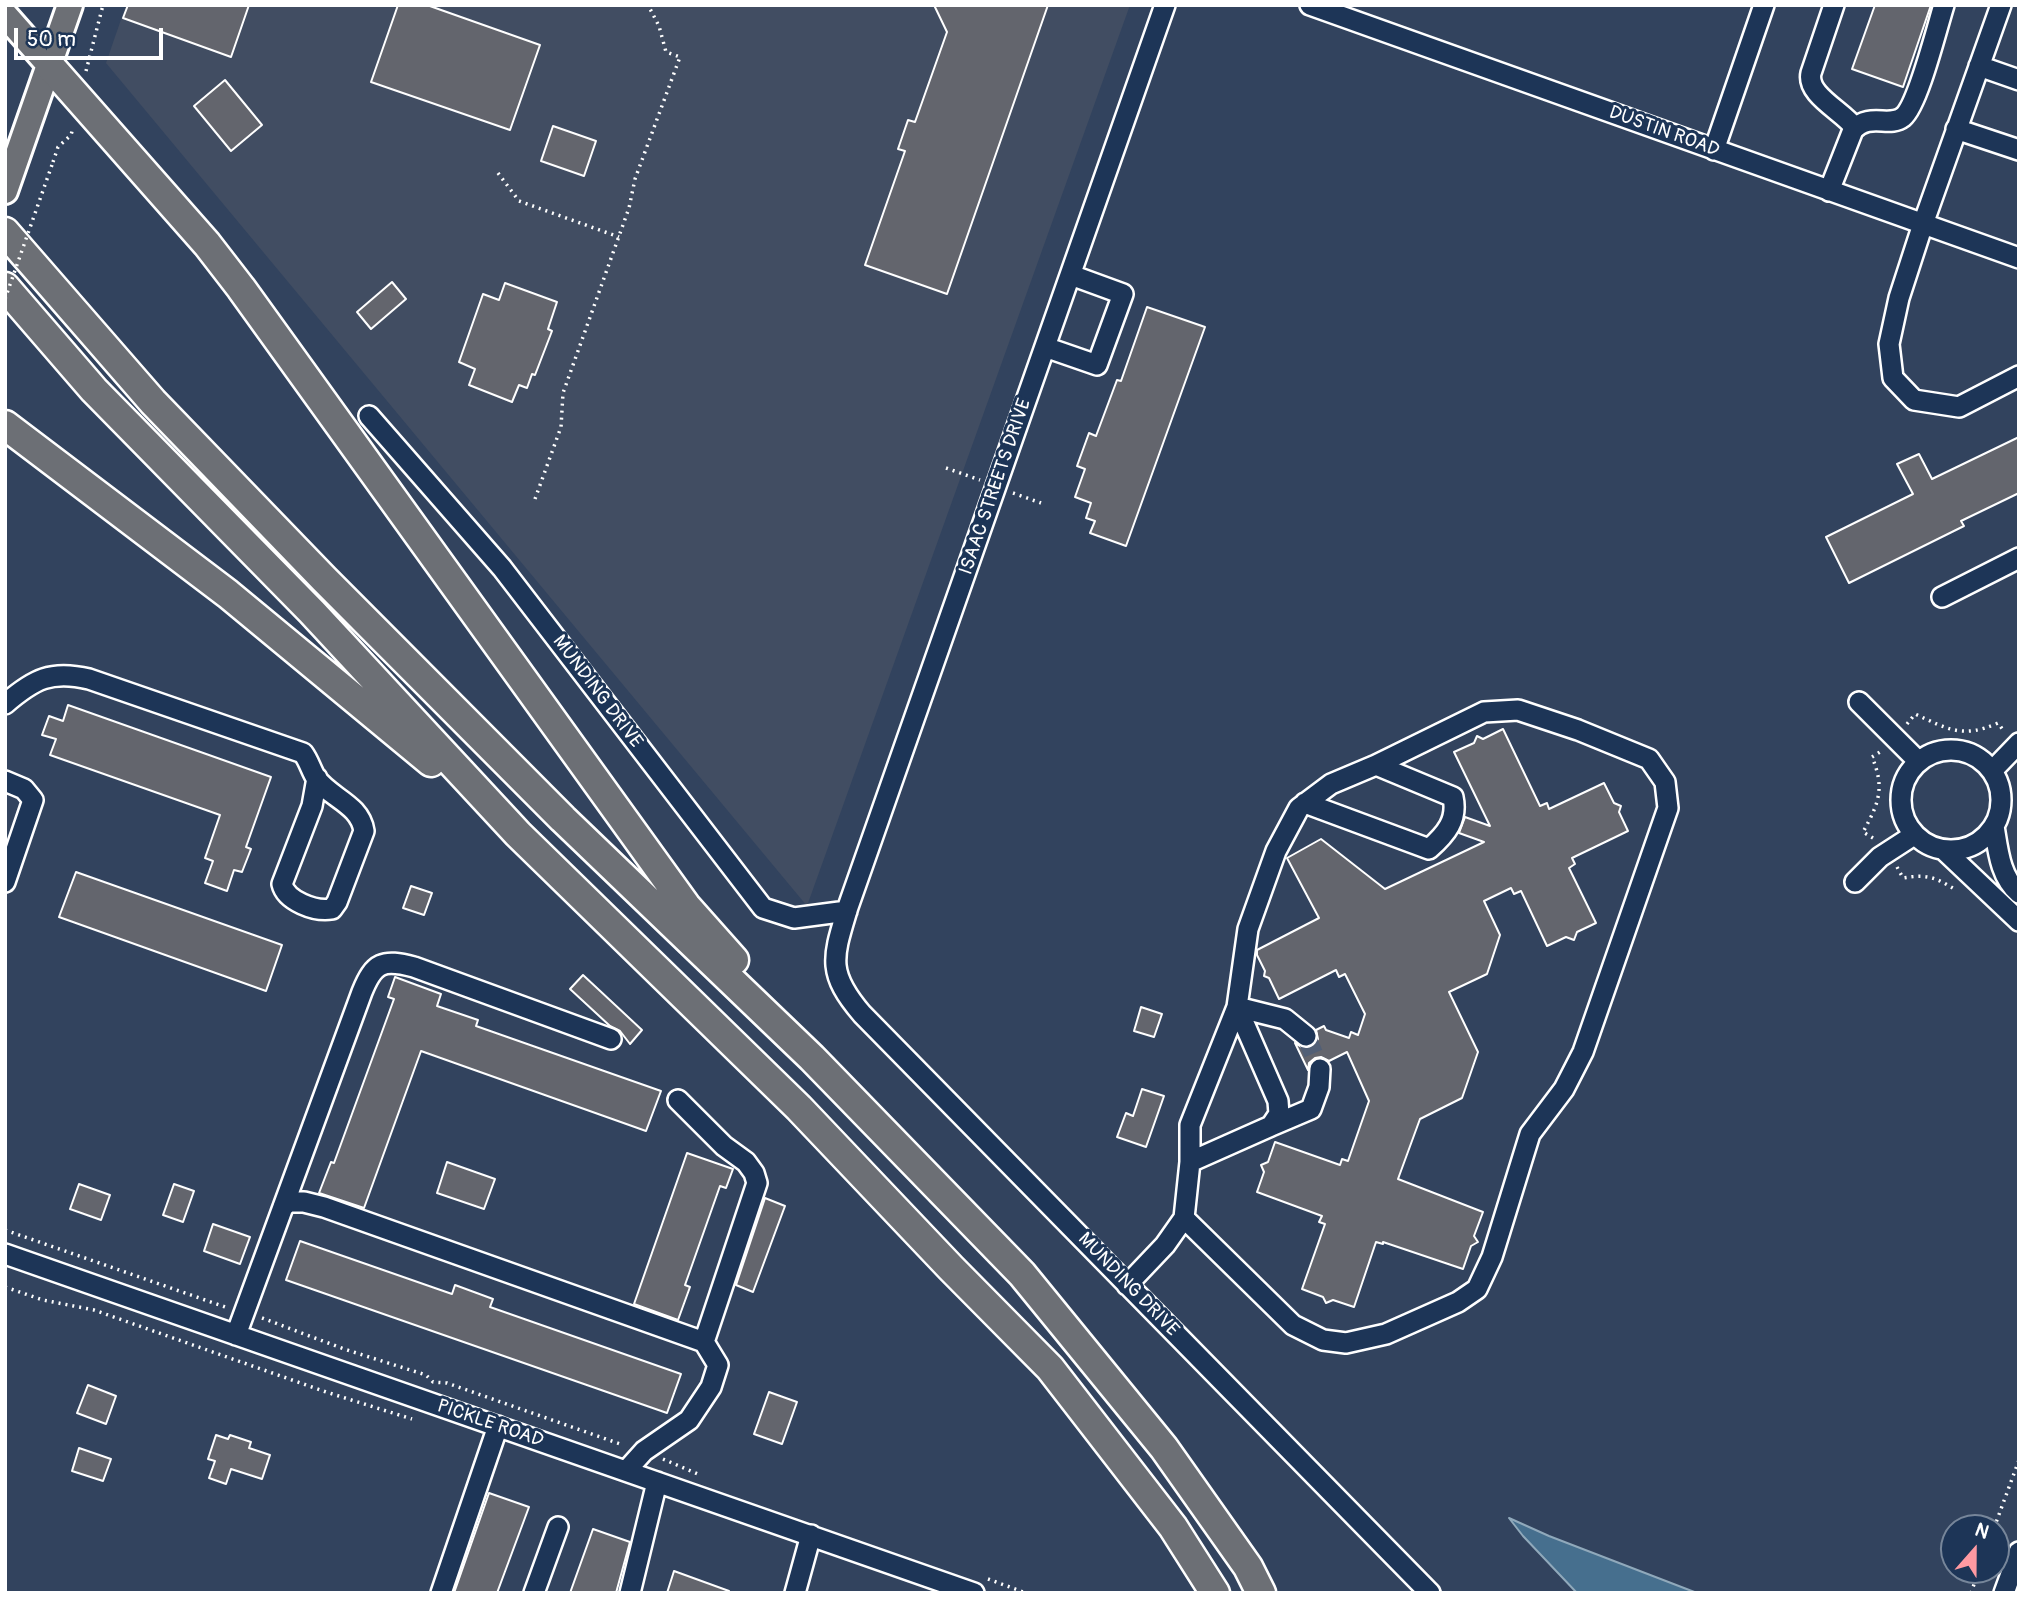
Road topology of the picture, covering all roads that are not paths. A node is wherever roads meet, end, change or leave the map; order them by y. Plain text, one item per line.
1 (70, 5) edge
2 (1165, 5) edge
3 (1310, 5) edge
4 (1764, 5) edge
5 (1834, 5) edge
6 (1944, 5) edge
7 (2001, 5) edge
8 (5, 15) edge
9 (50, 66) junction
10 (1979, 66) junction
11 (2019, 80) edge
12 (1855, 128) junction
13 (1956, 130) junction
14 (2019, 149) edge
15 (1714, 150) junction
16 (5, 191) edge
17 (1829, 191) junction
18 (1923, 224) junction
19 (5, 232) edge
20 (2019, 258) edge
21 (1070, 275) junction
22 (5, 287) edge
23 (1045, 347) junction
24 (2019, 376) edge
25 (369, 416) dead end
26 (5, 425) edge
27 (2019, 558) edge
28 (1942, 597) dead end
29 (1859, 702) dead end
30 (5, 704) edge
31 (2019, 743) edge
32 (1918, 761) junction
33 (1376, 765) junction
34 (1992, 771) junction
35 (317, 778) junction
36 (5, 781) edge
37 (1305, 803) junction
38 (1994, 826) junction
39 (518, 834) junction
40 (1914, 835) junction
41 (1944, 849) junction
42 (5, 882) edge
43 (1854, 882) dead end
44 (2019, 893) edge
45 (847, 911) junction
46 (2019, 921) edge
47 (835, 970) joint
48 (1237, 1007) junction
49 (1306, 1036) tunnel mouth
50 (611, 1039) dead end
51 (812, 1058) junction
52 (1320, 1069) tunnel mouth
53 (678, 1100) dead end
54 (1271, 1126) junction
55 (1190, 1162) junction
56 (283, 1208) junction
57 (1184, 1218) junction
58 (5, 1254) edge
59 (1127, 1285) junction
60 (236, 1335) junction
61 (704, 1342) junction
62 (498, 1426) junction
63 (626, 1471) junction
64 (657, 1482) junction
65 (558, 1527) dead end
66 (811, 1535) junction
67 (2019, 1552) edge
68 (976, 1584) edge
69 (441, 1593) edge
70 (534, 1593) edge
71 (629, 1593) edge
72 (795, 1593) edge
73 (1215, 1593) edge
74 (1261, 1593) edge
75 (1430, 1593) edge
76 (2004, 1593) edge

1 - 9 main road
2 - 21 street, ISAAC STREETS DRIVE
3 - 15 street, DUSTIN ROAD
4 - 15 street
5 - 12 street
6 - 12 street
7 - 10 street
8 - 9 main road
9 - 16 main road
9 - 51 highway
10 - 11 street
10 - 13 street
12 - 17 street
13 - 14 street
13 - 18 street
15 - 17 street, DUSTIN ROAD
17 - 18 street, DUSTIN ROAD
18 - 20 street, DUSTIN ROAD
18 - 24 street
19 - 51 highway
21 - 23 street, ISAAC STREETS DRIVE
21 - 23 street
22 - 39 highway
23 - 45 street, ISAAC STREETS DRIVE
25 - 45 street, MUNDING DRIVE
26 - 39 highway
27 - 28 street
29 - 32 street
30 - 35 street
31 - 34 street
32 - 34 street
32 - 40 street
33 - 37 street
33 - 37 street
33 - 57 street
34 - 38 street
35 - 35 street
36 - 42 street
37 - 48 street
38 - 41 street
38 - 44 street
39 - 73 highway
40 - 41 street
40 - 43 street
41 - 46 street
45 - 47 street, ISAAC STREETS DRIVE
47 - 59 street, MUNDING DRIVE
48 - 49 street
48 - 54 street
48 - 55 street
50 - 56 street
51 - 74 highway
52 - 54 street
53 - 61 street
54 - 55 street
55 - 57 street
56 - 60 street
56 - 61 street
57 - 59 street
58 - 60 street, PICKLE ROAD
59 - 75 street, MUNDING DRIVE
60 - 62 street, PICKLE ROAD
61 - 63 street
62 - 63 street, PICKLE ROAD
62 - 69 street
63 - 64 street, PICKLE ROAD
64 - 66 street, PICKLE ROAD
64 - 71 street
65 - 70 street
66 - 68 street, PICKLE ROAD
66 - 72 street
67 - 76 street

